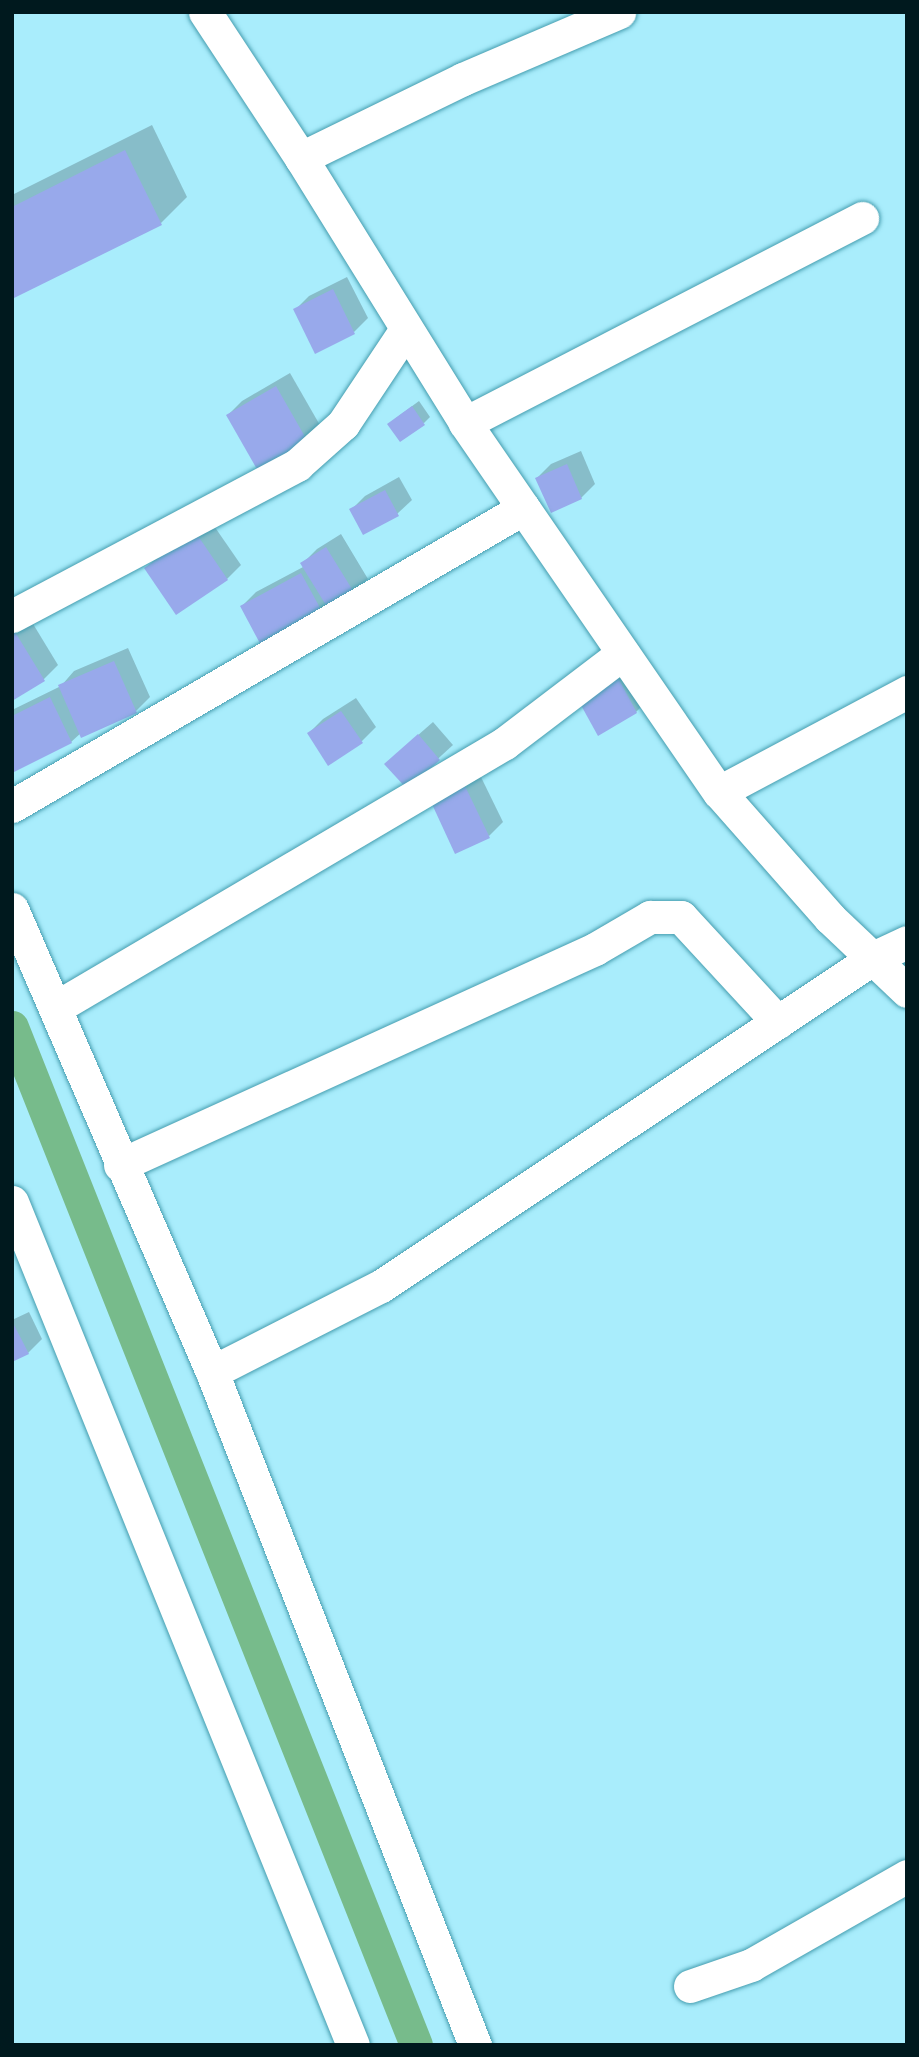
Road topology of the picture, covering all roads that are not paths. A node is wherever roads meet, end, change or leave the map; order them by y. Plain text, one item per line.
1 (205, 12) edge
2 (619, 12) edge
3 (301, 158) junction
4 (862, 218) dead end
5 (406, 329) junction
6 (465, 424) junction
7 (524, 508) junction
8 (12, 616) edge
9 (623, 653) junction
10 (907, 692) edge
11 (719, 792) junction
12 (12, 806) edge
13 (12, 909) edge
14 (907, 942) edge
15 (874, 957) junction
16 (907, 991) edge
17 (55, 1008) junction
18 (778, 1022) junction
19 (120, 1164) junction
20 (12, 1202) edge
21 (212, 1372) junction
22 (907, 1876) edge
23 (690, 1986) dead end
24 (353, 2045) edge
25 (475, 2045) edge

1 - 3 street
2 - 3 street
3 - 5 street
4 - 6 street
5 - 6 street
5 - 8 street
6 - 7 street
7 - 9 street
7 - 12 street
9 - 11 street
9 - 17 street
10 - 11 street
11 - 15 street
13 - 17 street
14 - 15 street
15 - 16 street
15 - 18 street
17 - 19 street
18 - 19 street
18 - 21 street
19 - 21 street
20 - 24 street
21 - 25 street
22 - 23 street

